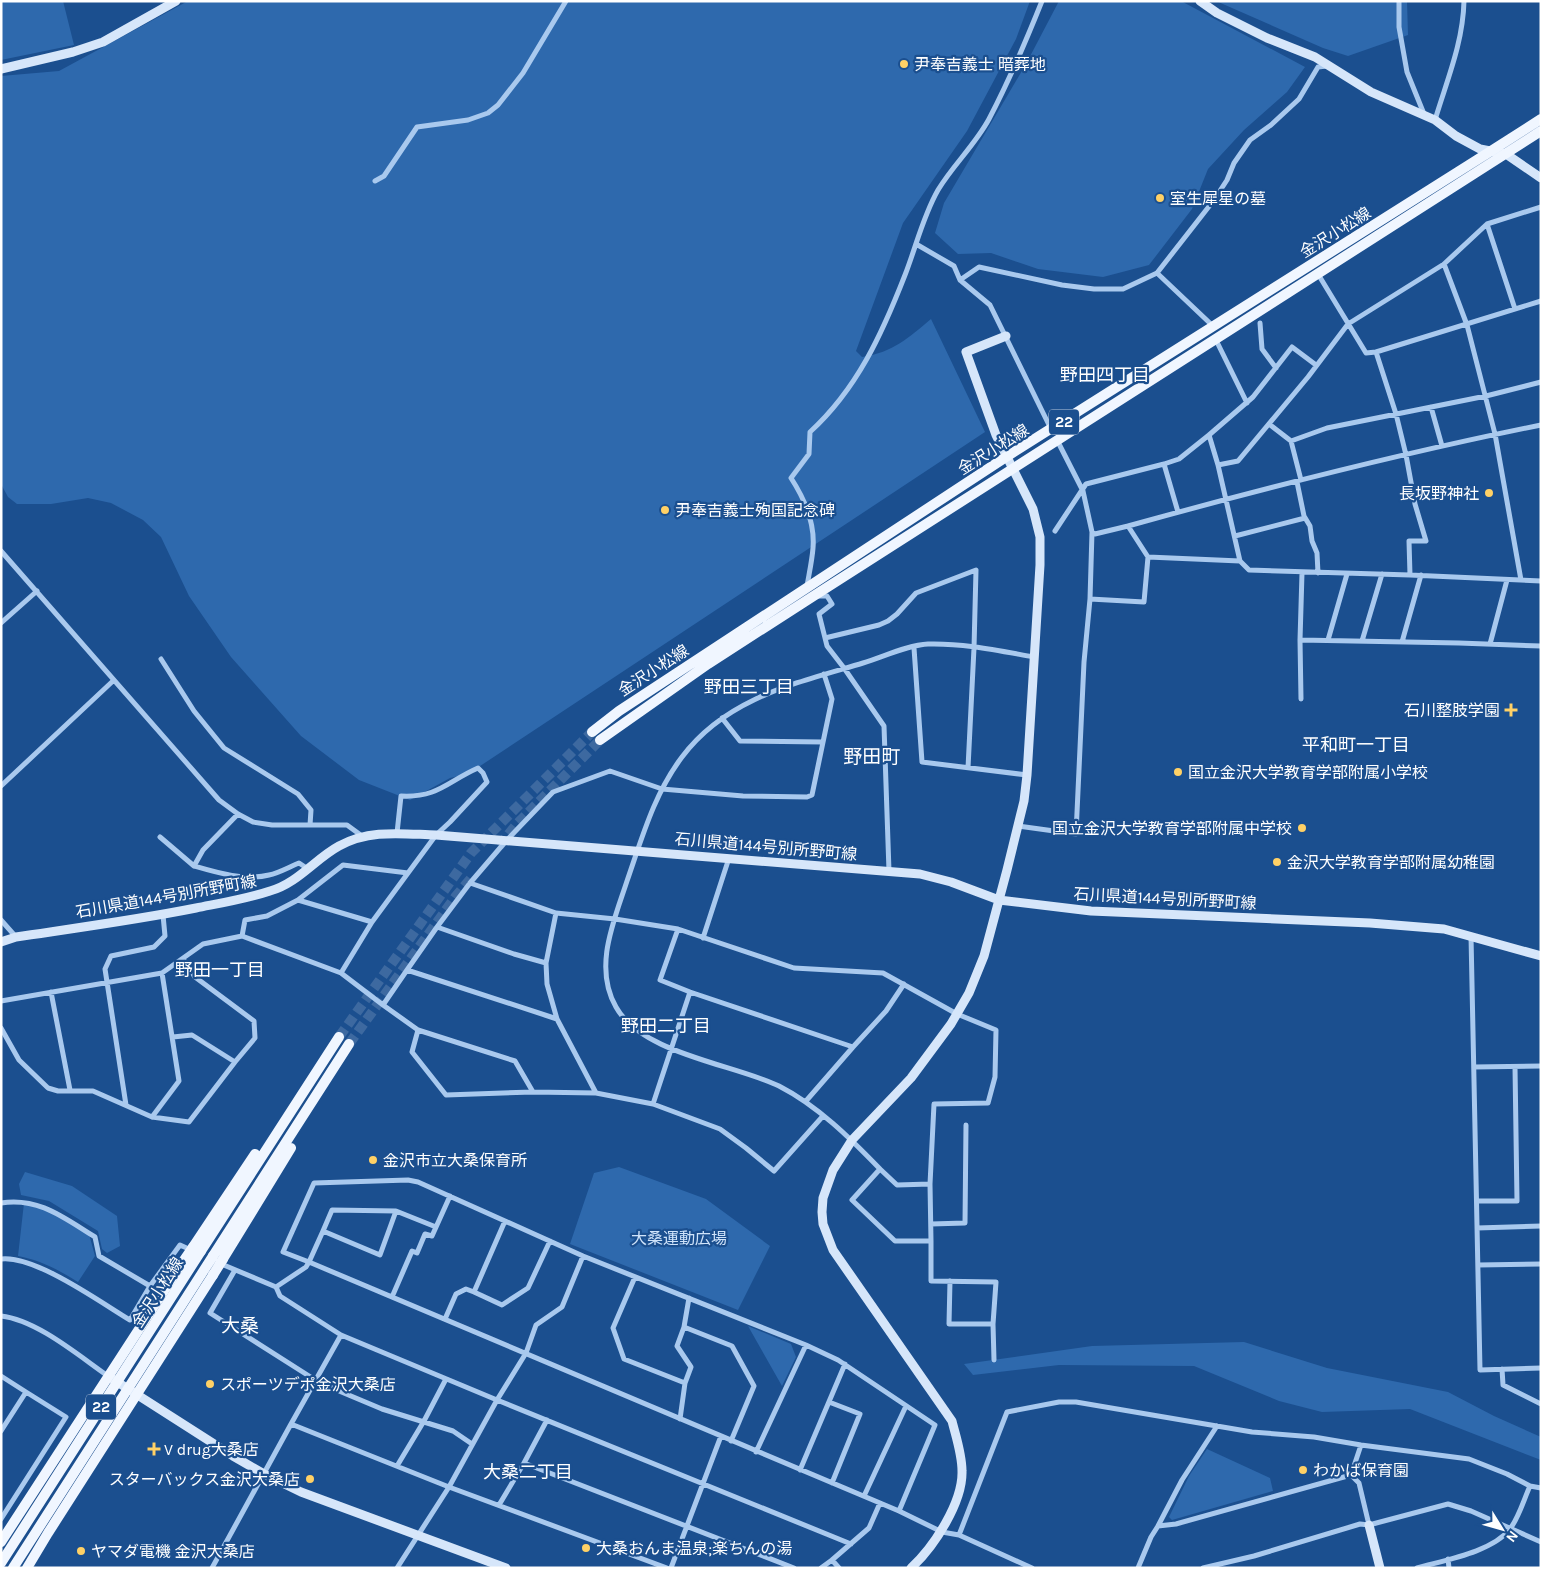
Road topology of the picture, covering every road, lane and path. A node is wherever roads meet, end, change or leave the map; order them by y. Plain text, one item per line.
1 (176, 1) edge
2 (566, 1) edge
3 (1042, 1) edge
4 (1200, 1) edge
5 (1399, 1) edge
6 (1464, 1) edge
7 (1330, 66) junction
8 (1, 70) edge
9 (1424, 115) junction
10 (1541, 118) edge
11 (1435, 120) junction
12 (1541, 132) edge
13 (1492, 151) junction
14 (1506, 154) junction
15 (1541, 178) edge
16 (375, 182) dead end
17 (1540, 209) edge
18 (1487, 224) junction
19 (916, 244) junction
20 (1444, 264) junction
21 (1157, 273) junction
22 (1318, 274) junction
23 (960, 280) junction
24 (1541, 301) edge
25 (1515, 309) junction
26 (1260, 323) dead end
27 (1348, 324) junction
28 (1466, 325) junction
29 (1214, 326) junction
30 (1006, 336) junction
31 (1216, 340) junction
32 (1376, 352) junction
33 (1316, 365) junction
34 (1276, 368) junction
35 (1541, 382) edge
36 (1486, 396) junction
37 (1247, 403) junction
38 (1431, 407) junction
39 (1396, 414) junction
40 (1269, 424) junction
41 (1541, 424) edge
42 (1052, 430) junction
43 (1209, 434) junction
44 (1495, 434) junction
45 (1057, 440) junction
46 (1291, 441) junction
47 (1442, 446) junction
48 (1406, 455) junction
49 (1006, 457) junction
50 (1164, 464) junction
51 (1218, 465) junction
52 (1013, 468) junction
53 (1299, 481) junction
54 (1083, 491) junction
55 (1226, 499) junction
56 (1178, 512) junction
57 (1305, 518) junction
58 (1128, 526) junction
59 (1055, 531) dead end
60 (1092, 532) junction
61 (1235, 536) junction
62 (1, 550) edge
63 (1148, 557) junction
64 (1240, 560) junction
65 (1302, 573) junction
66 (1318, 573) junction
67 (1348, 574) junction
68 (1382, 574) junction
69 (1410, 575) junction
70 (1421, 575) junction
71 (1507, 580) junction
72 (1521, 580) junction
73 (1541, 581) edge
74 (37, 591) junction
75 (810, 592) junction
76 (1090, 599) junction
77 (1, 623) edge
78 (825, 638) junction
79 (1300, 640) junction
80 (1328, 640) junction
81 (1362, 641) junction
82 (1402, 642) junction
83 (1490, 644) junction
84 (1541, 646) edge
85 (914, 648) junction
86 (974, 648) junction
87 (1034, 656) junction
88 (161, 659) dead end
89 (844, 668) junction
90 (824, 674) junction
91 (114, 680) junction
92 (1301, 699) dead end
93 (722, 718) junction
94 (592, 732) tunnel mouth
95 (600, 740) tunnel mouth
96 (823, 742) junction
97 (968, 768) junction
98 (1027, 776) junction
99 (1, 786) edge
100 (662, 788) junction
101 (238, 814) junction
102 (310, 825) junction
103 (1018, 826) junction
104 (397, 834) junction
105 (436, 835) junction
106 (362, 836) junction
107 (160, 838) dead end
108 (506, 840) junction
109 (638, 851) junction
110 (729, 858) junction
111 (194, 866) junction
112 (308, 869) junction
113 (889, 871) junction
114 (408, 873) junction
115 (470, 883) junction
116 (298, 900) junction
117 (999, 900) junction
118 (556, 913) junction
119 (163, 915) junction
120 (614, 919) junction
121 (1, 920) edge
122 (372, 922) junction
123 (437, 927) junction
124 (678, 929) junction
125 (242, 936) junction
126 (1471, 936) junction
127 (16, 937) junction
128 (702, 938) junction
129 (1, 942) edge
130 (1541, 956) edge
131 (183, 959) junction
132 (546, 963) junction
133 (407, 970) junction
134 (162, 973) junction
135 (341, 973) junction
136 (106, 982) junction
137 (904, 984) junction
138 (51, 992) junction
139 (690, 992) junction
140 (1, 1001) edge
141 (383, 1005) junction
142 (957, 1014) junction
143 (558, 1019) junction
144 (1, 1028) edge
145 (418, 1030) junction
146 (172, 1037) junction
147 (340, 1037) tunnel mouth
148 (349, 1044) tunnel mouth
149 (854, 1047) junction
150 (671, 1048) junction
151 (235, 1062) junction
152 (1541, 1066) edge
153 (1474, 1067) junction
154 (1515, 1067) junction
155 (70, 1090) junction
156 (533, 1092) junction
157 (596, 1093) junction
158 (806, 1101) junction
159 (653, 1104) junction
160 (126, 1105) junction
161 (823, 1116) junction
162 (152, 1117) junction
163 (966, 1125) dead end
164 (852, 1140) junction
165 (880, 1169) junction
166 (930, 1184) junction
167 (450, 1196) junction
168 (1477, 1201) junction
169 (1, 1203) edge
170 (396, 1211) junction
171 (505, 1221) junction
172 (930, 1224) junction
173 (436, 1226) junction
174 (1541, 1226) edge
175 (1477, 1228) junction
176 (323, 1231) junction
177 (930, 1240) junction
178 (550, 1241) junction
179 (197, 1249) junction
180 (584, 1256) junction
181 (218, 1258) junction
182 (1, 1259) edge
183 (309, 1262) junction
184 (1541, 1264) edge
185 (1478, 1266) junction
186 (235, 1270) junction
187 (635, 1276) junction
188 (950, 1281) junction
189 (150, 1286) junction
190 (276, 1287) junction
191 (474, 1292) junction
192 (392, 1297) junction
193 (688, 1298) junction
194 (1, 1316) edge
195 (444, 1319) junction
196 (993, 1324) junction
197 (684, 1327) junction
198 (341, 1335) junction
199 (806, 1345) junction
200 (526, 1353) junction
201 (994, 1360) dead end
202 (844, 1364) junction
203 (1541, 1368) edge
204 (1502, 1369) junction
205 (1, 1376) edge
206 (109, 1376) junction
207 (446, 1379) junction
208 (316, 1380) junction
209 (685, 1383) junction
210 (26, 1392) junction
211 (137, 1394) junction
212 (496, 1400) junction
213 (829, 1402) junction
214 (1541, 1404) edge
215 (906, 1406) junction
216 (680, 1419) junction
217 (547, 1420) junction
218 (424, 1421) junction
219 (291, 1424) junction
220 (1217, 1426) junction
221 (1, 1431) edge
222 (721, 1436) junction
223 (731, 1441) junction
224 (472, 1444) junction
225 (1361, 1445) junction
226 (756, 1452) junction
227 (524, 1463) junction
228 (397, 1466) junction
229 (800, 1470) junction
230 (264, 1474) junction
231 (1351, 1475) junction
232 (832, 1483) junction
233 (703, 1484) junction
234 (1530, 1486) junction
235 (449, 1487) junction
236 (1541, 1488) edge
237 (864, 1496) junction
238 (880, 1503) junction
239 (499, 1506) junction
240 (899, 1511) junction
241 (1, 1519) edge
242 (1368, 1525) junction
243 (1158, 1526) junction
244 (686, 1527) junction
245 (1511, 1528) junction
246 (942, 1532) junction
247 (960, 1535) junction
248 (418, 1536) junction
249 (1541, 1542) edge
250 (1, 1544) edge
251 (850, 1544) junction
252 (832, 1560) junction
253 (1448, 1560) junction
254 (1, 1563) edge
255 (13, 1568) edge
256 (26, 1568) edge
257 (212, 1568) edge
258 (397, 1568) edge
259 (506, 1568) edge
260 (669, 1568) edge
261 (794, 1568) edge
262 (821, 1568) edge
263 (839, 1568) edge
264 (911, 1568) edge
265 (1032, 1568) edge
266 (1138, 1568) edge
267 (1203, 1568) edge
268 (1380, 1568) edge
269 (1417, 1568) edge
270 (1449, 1568) edge

1 - 8 street
2 - 16 street
3 - 19 street
4 - 7 street
5 - 9 street
6 - 11 street
7 - 9 street
7 - 21 street
9 - 11 street
10 - 13 main road, 金沢小松線 / 22
11 - 13 street
12 - 14 main road, 金沢小松線 / 22
13 - 14 street
13 - 29 main road, 金沢小松線 / 22
14 - 15 street
14 - 22 main road, 金沢小松線 / 22
17 - 18 street
18 - 20 street
18 - 25 street
19 - 23 street
19 - 75 street
20 - 27 street
20 - 28 street
21 - 23 street
21 - 29 street
22 - 27 street
22 - 31 main road, 金沢小松線 / 22
23 - 30 street
24 - 25 street
25 - 28 street
26 - 34 street
27 - 32 street
27 - 33 street
28 - 32 street
28 - 36 street
29 - 42 main road, 金沢小松線 / 22
30 - 42 street
30 - 49 street
31 - 37 street
31 - 45 main road, 金沢小松線 / 22
32 - 39 street
33 - 34 street
33 - 40 street
34 - 37 street
35 - 36 street
36 - 38 street
36 - 44 street
37 - 43 street
38 - 39 street
38 - 47 street
39 - 46 street
39 - 48 street
40 - 46 street
40 - 51 street
41 - 44 street
42 - 49 main road, 金沢小松線 / 22
43 - 50 street
43 - 51 street
44 - 47 street
44 - 72 street
45 - 52 main road, 金沢小松線 / 22
45 - 54 street
46 - 53 street
47 - 48 street
48 - 53 street
48 - 69 street
49 - 52 street
49 - 75 main road, 金沢小松線 / 22
50 - 54 street
50 - 56 street
51 - 55 street
52 - 75 main road, 金沢小松線 / 22
52 - 87 street
53 - 55 street
53 - 57 street
54 - 59 street
54 - 60 street
55 - 56 street
55 - 61 street
56 - 58 street
57 - 61 street
57 - 66 street
58 - 60 street
58 - 63 street
60 - 76 street
61 - 64 street
62 - 74 street
63 - 64 street
63 - 76 street
64 - 65 street
65 - 66 street
65 - 79 street
66 - 67 street
67 - 68 street
67 - 80 street
68 - 69 street
68 - 81 street
69 - 70 street
70 - 71 street
70 - 82 street
71 - 72 street
71 - 83 street
72 - 73 street
74 - 77 street
74 - 91 street
75 - 78 street
75 - 94 main road, 金沢小松線 / 22
75 - 95 main road, 金沢小松線 / 22
76 - 103 street
78 - 86 street
78 - 89 street
79 - 80 street
79 - 92 street
80 - 81 street
81 - 82 street
82 - 83 street
83 - 84 street
85 - 86 street
85 - 89 street
85 - 97 street
86 - 87 street
86 - 97 street
87 - 98 street
88 - 102 street
89 - 90 street
89 - 113 street
90 - 93 street
90 - 96 street
91 - 99 street
91 - 101 street
93 - 96 street
93 - 100 street
96 - 100 street
97 - 98 street
98 - 103 street
100 - 108 street
100 - 109 street
101 - 102 street
101 - 111 street
102 - 106 street
103 - 117 street
104 - 105 street, 石川県道144号別所野町線
104 - 105 street
104 - 106 street, 石川県道144号別所野町線
105 - 108 street, 石川県道144号別所野町線
105 - 114 street
106 - 112 street, 石川県道144号別所野町線
107 - 111 street
108 - 109 street, 石川県道144号別所野町線
108 - 115 street
109 - 110 street, 石川県道144号別所野町線
109 - 120 street
110 - 113 street, 石川県道144号別所野町線
110 - 128 street
111 - 112 street
112 - 119 street, 石川県道144号別所野町線
113 - 117 street, 石川県道144号別所野町線
114 - 116 street
114 - 122 street
115 - 118 street
115 - 123 street
116 - 122 street
116 - 125 street
117 - 126 street, 石川県道144号別所野町線
117 - 142 street
118 - 120 street
118 - 132 street
119 - 127 street, 石川県道144号別所野町線
119 - 136 street
120 - 124 street
120 - 150 street
121 - 127 street
122 - 135 street
123 - 132 street
123 - 133 street
124 - 128 street
124 - 139 street
125 - 131 street
125 - 135 street
126 - 130 street, 石川県道144号別所野町線
126 - 153 street
127 - 129 street, 石川県道144号別所野町線
128 - 137 street
131 - 134 street
131 - 151 street
132 - 143 street
133 - 141 street
133 - 143 street
134 - 136 street
134 - 146 street
135 - 141 street
136 - 138 street
136 - 160 street
137 - 142 street
137 - 149 street
138 - 140 street
138 - 155 street
139 - 149 street
139 - 150 street
141 - 145 street
142 - 164 street
142 - 166 street
143 - 157 street
144 - 155 street
145 - 156 street
145 - 156 street
146 - 151 street
146 - 162 street
147 - 179 main road, 金沢小松線 / 22
148 - 181 main road, 金沢小松線 / 22
149 - 158 street
150 - 158 street
150 - 159 street
151 - 162 street
152 - 154 street
153 - 154 street
153 - 168 street
154 - 168 street
155 - 160 street
156 - 157 street
157 - 159 street
158 - 161 street
159 - 161 street
160 - 162 street
161 - 164 street
163 - 172 street
164 - 165 street
164 - 246 street
165 - 166 street
165 - 177 street
166 - 172 street
167 - 171 street
167 - 173 street
167 - 183 street
168 - 175 street
169 - 189 street
170 - 173 street
170 - 176 street
170 - 176 street
171 - 178 street
171 - 191 street
172 - 177 street
173 - 192 street
174 - 175 street
175 - 185 street
176 - 183 street
177 - 188 street
178 - 180 street
178 - 191 street
179 - 206 main road, 22, bridge
179 - 254 main road, 金沢小松線 / 22, bridge
180 - 187 street
180 - 200 street
181 - 211 main road, 22, bridge
181 - 255 main road, 金沢小松線 / 22, bridge
182 - 189 street
183 - 190 street
183 - 192 street
184 - 185 street
185 - 204 street
186 - 189 street
186 - 190 street
186 - 208 street
187 - 193 street
187 - 209 street
188 - 196 street
188 - 196 street
190 - 198 street
191 - 195 street
192 - 195 street
193 - 197 street
193 - 199 street
194 - 206 street
195 - 200 street
196 - 201 street
197 - 209 street
197 - 223 street
198 - 207 street
198 - 208 street
199 - 202 street
199 - 226 street
200 - 212 street
200 - 216 street
202 - 213 street
202 - 215 street
203 - 204 street
204 - 214 street
205 - 210 street
206 - 211 street
206 - 250 main road, 22
207 - 212 street
207 - 218 street
208 - 218 street
208 - 219 street
209 - 216 street
210 - 221 street
210 - 241 street
211 - 230 street
211 - 256 main road, 22
212 - 217 street
212 - 224 street
213 - 229 street
213 - 232 street
215 - 237 street
215 - 240 street
216 - 222 street
217 - 227 street
217 - 233 street
218 - 224 street
218 - 228 street
219 - 228 street
219 - 230 street
220 - 225 street
220 - 243 street
220 - 247 street
222 - 223 street
222 - 233 street
223 - 226 street
224 - 235 street
225 - 231 street
225 - 234 street
226 - 229 street
227 - 239 street
227 - 244 street
228 - 235 street
229 - 232 street
230 - 248 street
230 - 257 street
231 - 242 street
231 - 243 street
232 - 237 street
233 - 244 street
233 - 251 street
234 - 236 street
234 - 245 street
235 - 239 street
235 - 248 street
237 - 238 street
238 - 240 street
238 - 251 street
239 - 260 street
240 - 246 street
242 - 245 street
242 - 267 street
242 - 268 street
243 - 266 street
244 - 260 street
244 - 261 street
245 - 249 street
245 - 253 street
246 - 247 street
246 - 264 street
247 - 265 street
248 - 258 street
248 - 259 street
251 - 252 street
252 - 262 street
252 - 263 street
253 - 269 street
253 - 270 street

